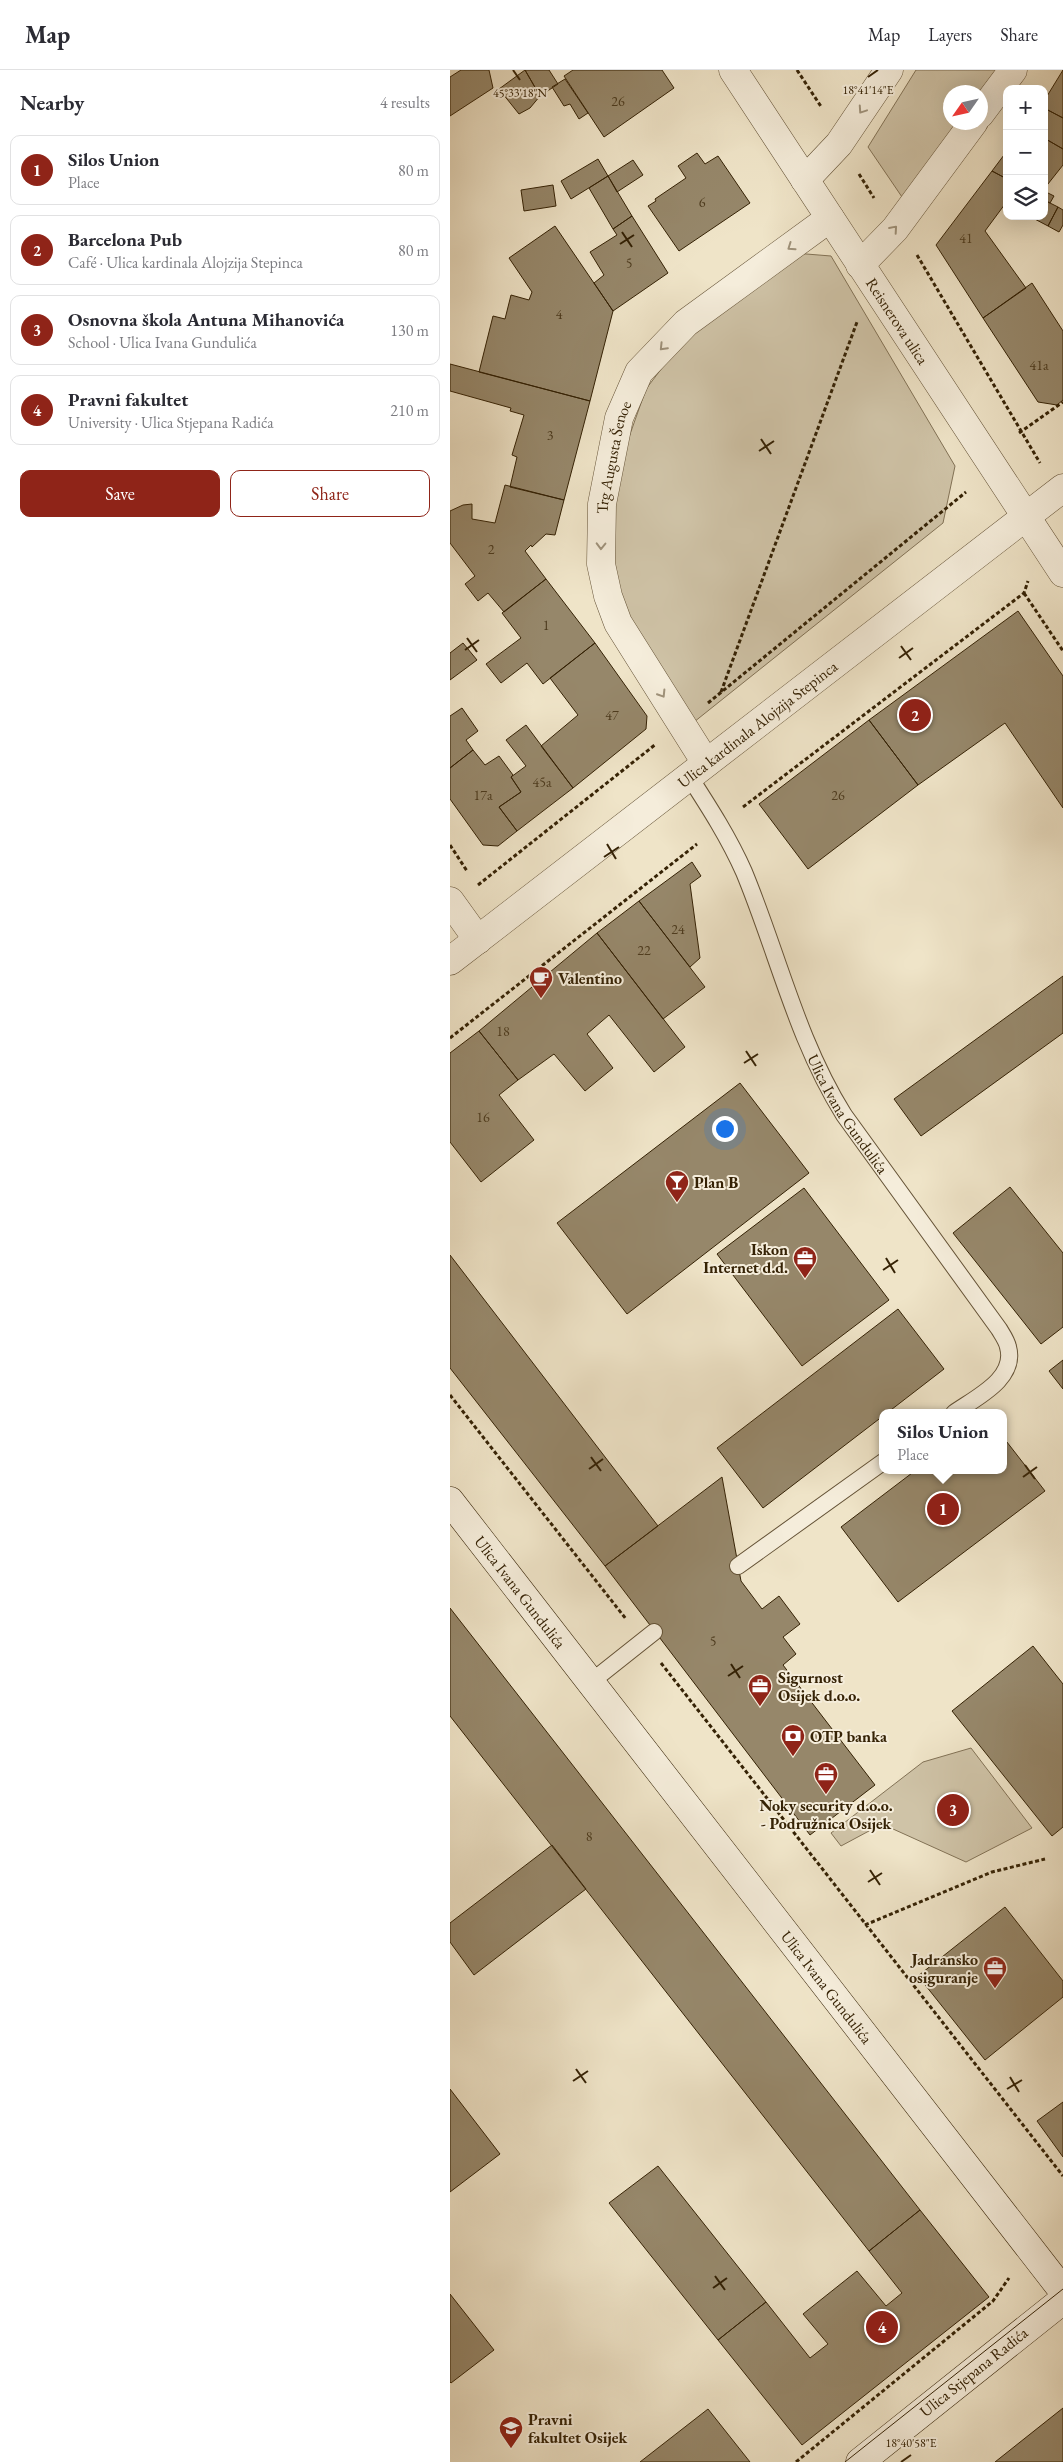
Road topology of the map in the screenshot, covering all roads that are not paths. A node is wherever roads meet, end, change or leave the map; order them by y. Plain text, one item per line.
1 (733, 70) edge
2 (889, 70) edge
3 (1013, 70) edge
4 (988, 103) edge
5 (968, 130) edge
6 (805, 180) junction
7 (830, 218) junction
8 (860, 265) junction
9 (1061, 490) edge
10 (1026, 516) junction
11 (1063, 573) edge
12 (698, 770) junction
13 (450, 901) edge
14 (478, 940) junction
15 (450, 961) edge
16 (960, 1409) edge
17 (879, 1465) edge
18 (450, 1502) edge
19 (738, 1566) dead end
20 (649, 1636) road end
21 (591, 1682) junction
22 (1063, 2291) edge
23 (1063, 2300) edge
24 (860, 2462) edge

1 - 6 street, Reisnerova ulica
2 -> 6 street
3 - 4 street
8 -> 5 street
6 - 7 street, Reisnerova ulica
7 - 8 street, Reisnerova ulica
7 -> 12 street, Trg Augusta Šenoe
8 - 10 street, Reisnerova ulica
9 - 10 street, Ulica kardinala Alojzija Stepinca
10 - 11 street, Reisnerova ulica
10 - 12 street, Ulica kardinala Alojzija Stepinca
12 - 14 street, Ulica kardinala Alojzija Stepinca
12 - 16 lane, Ulica Ivana Gundulića
13 - 14 street
14 - 15 street, Ulica kardinala Alojzija Stepinca
17 - 19 lane
18 - 21 street, Ulica Ivana Gundulića
20 - 21 lane
21 - 22 street, Ulica Ivana Gundulića
23 - 24 street, Ulica Stjepana Radića

